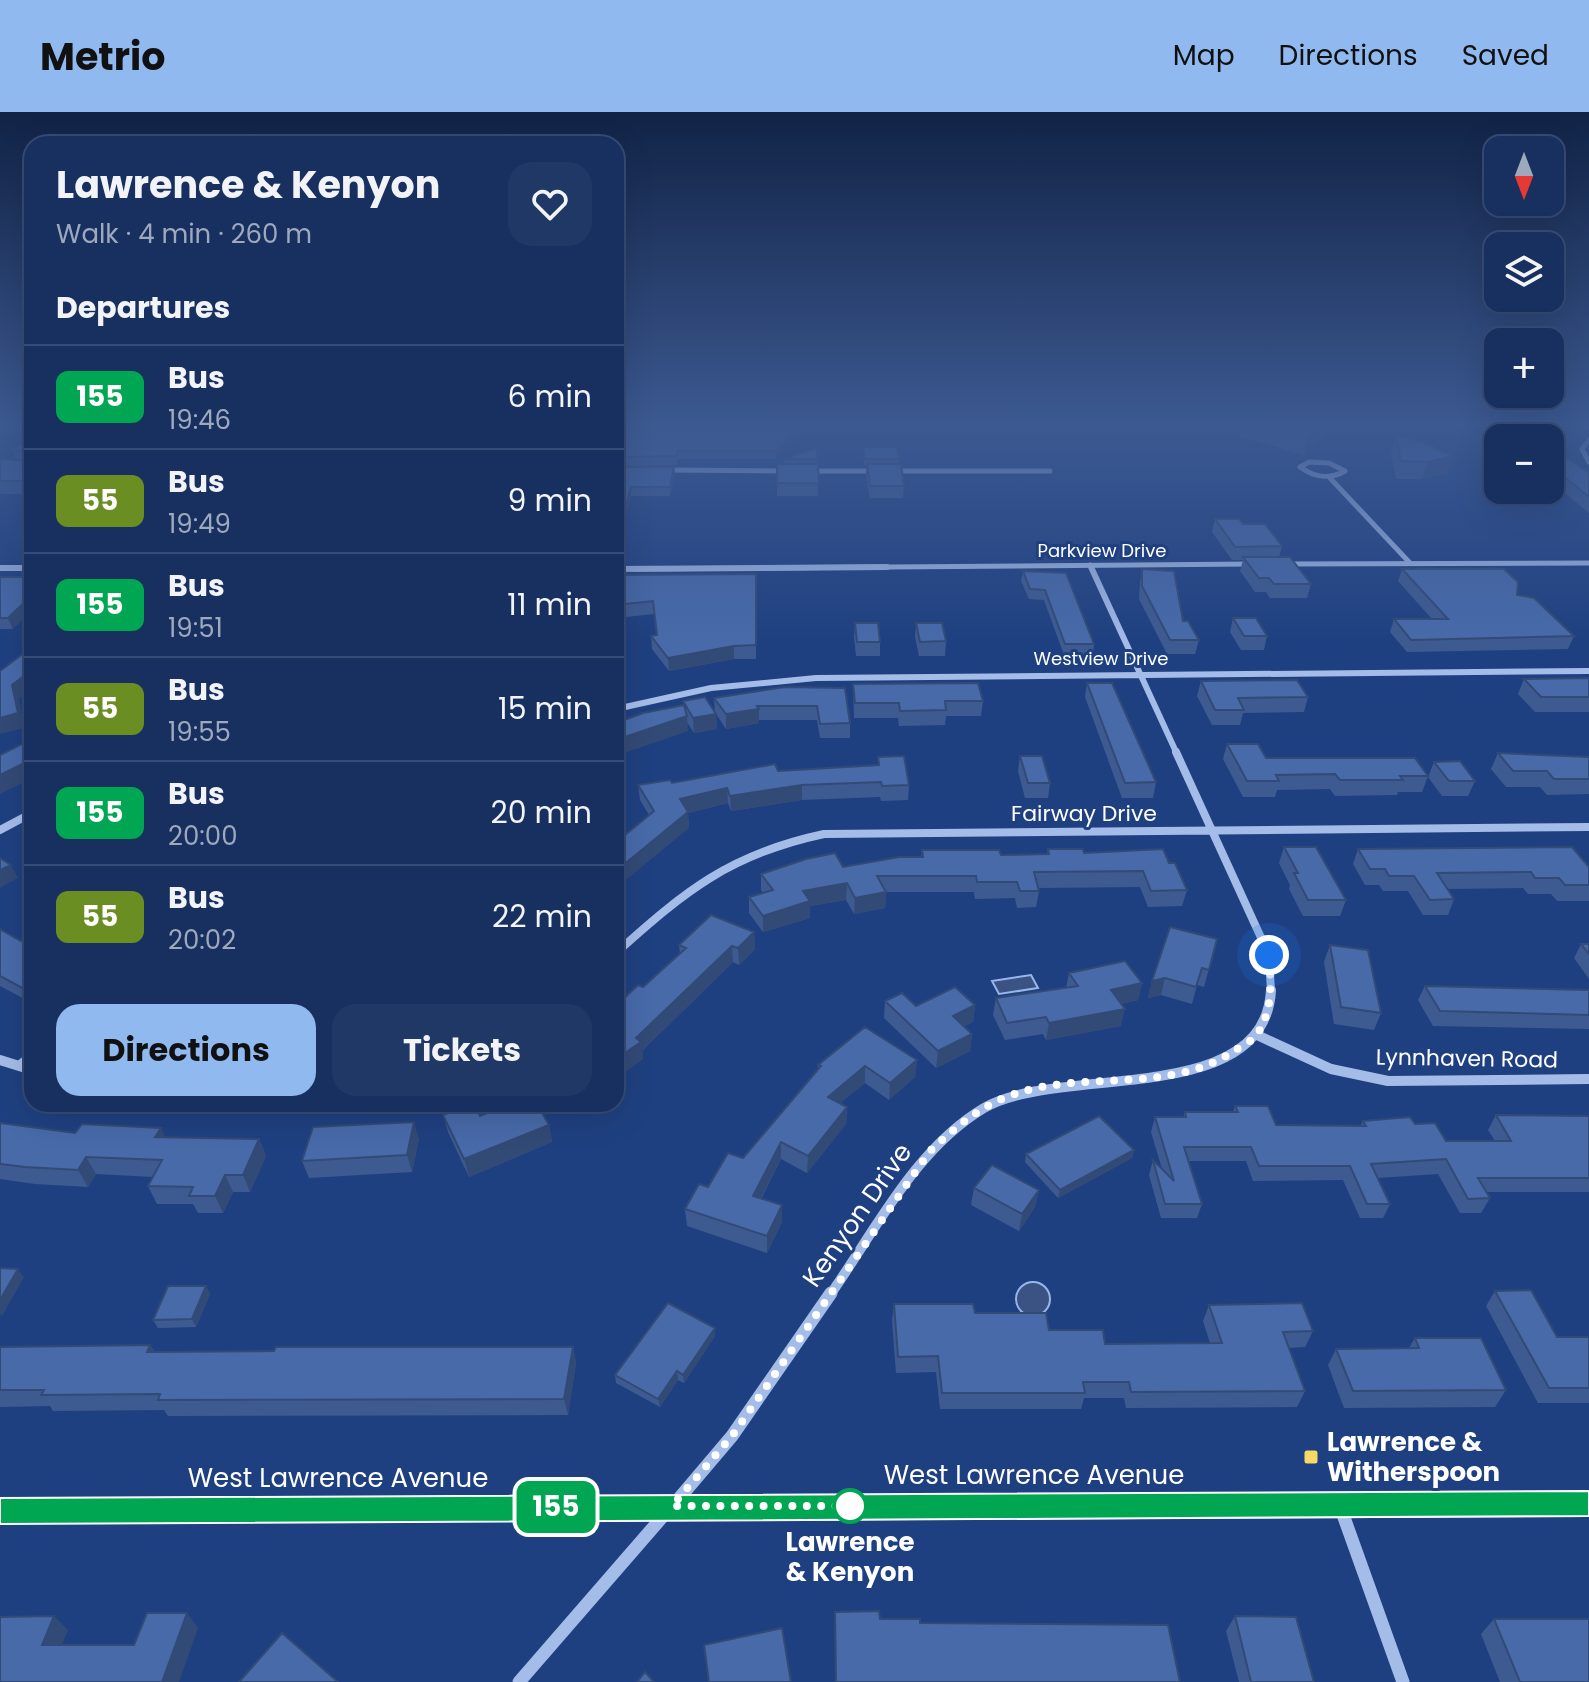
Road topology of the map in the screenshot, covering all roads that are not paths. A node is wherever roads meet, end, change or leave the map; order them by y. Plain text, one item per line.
1 (1347, 496) edge
2 (1410, 563) junction
3 (1589, 563) edge
4 (1253, 564) edge
5 (1269, 564) edge
6 (1090, 565) junction
7 (0, 568) edge
8 (24, 568) edge
9 (624, 569) edge
10 (1589, 671) edge
11 (1140, 675) junction
12 (624, 707) edge
13 (24, 817) edge
14 (1589, 827) edge
15 (0, 830) edge
16 (1212, 830) junction
17 (624, 946) edge
18 (1257, 1035) junction
19 (0, 1060) edge
20 (24, 1062) edge
21 (19, 1066) junction
22 (24, 1068) edge
23 (1589, 1079) edge
24 (1339, 1504) junction
25 (1589, 1504) edge
26 (672, 1506) junction
27 (0, 1511) edge
28 (519, 1682) edge
29 (1403, 1682) edge

1 - 2 street
2 - 3 street
2 - 5 street
4 - 6 street, Parkview Drive
6 - 9 street, Parkview Drive
6 - 11 street
7 - 8 street
10 - 11 street, Westview Drive
11 - 12 street, Westview Drive
11 - 16 street
13 - 15 street
14 - 16 street, Fairway Drive
16 - 17 street, Fairway Drive
16 - 18 street
18 - 23 street, Lynnhaven Road
18 - 26 street, Kenyon Drive
19 - 21 street
20 - 21 street
21 - 22 street
24 - 25 street, West Lawrence Avenue
24 - 26 street, West Lawrence Avenue
24 - 29 street
26 - 27 street, West Lawrence Avenue
26 - 28 street, Kenyon Drive

